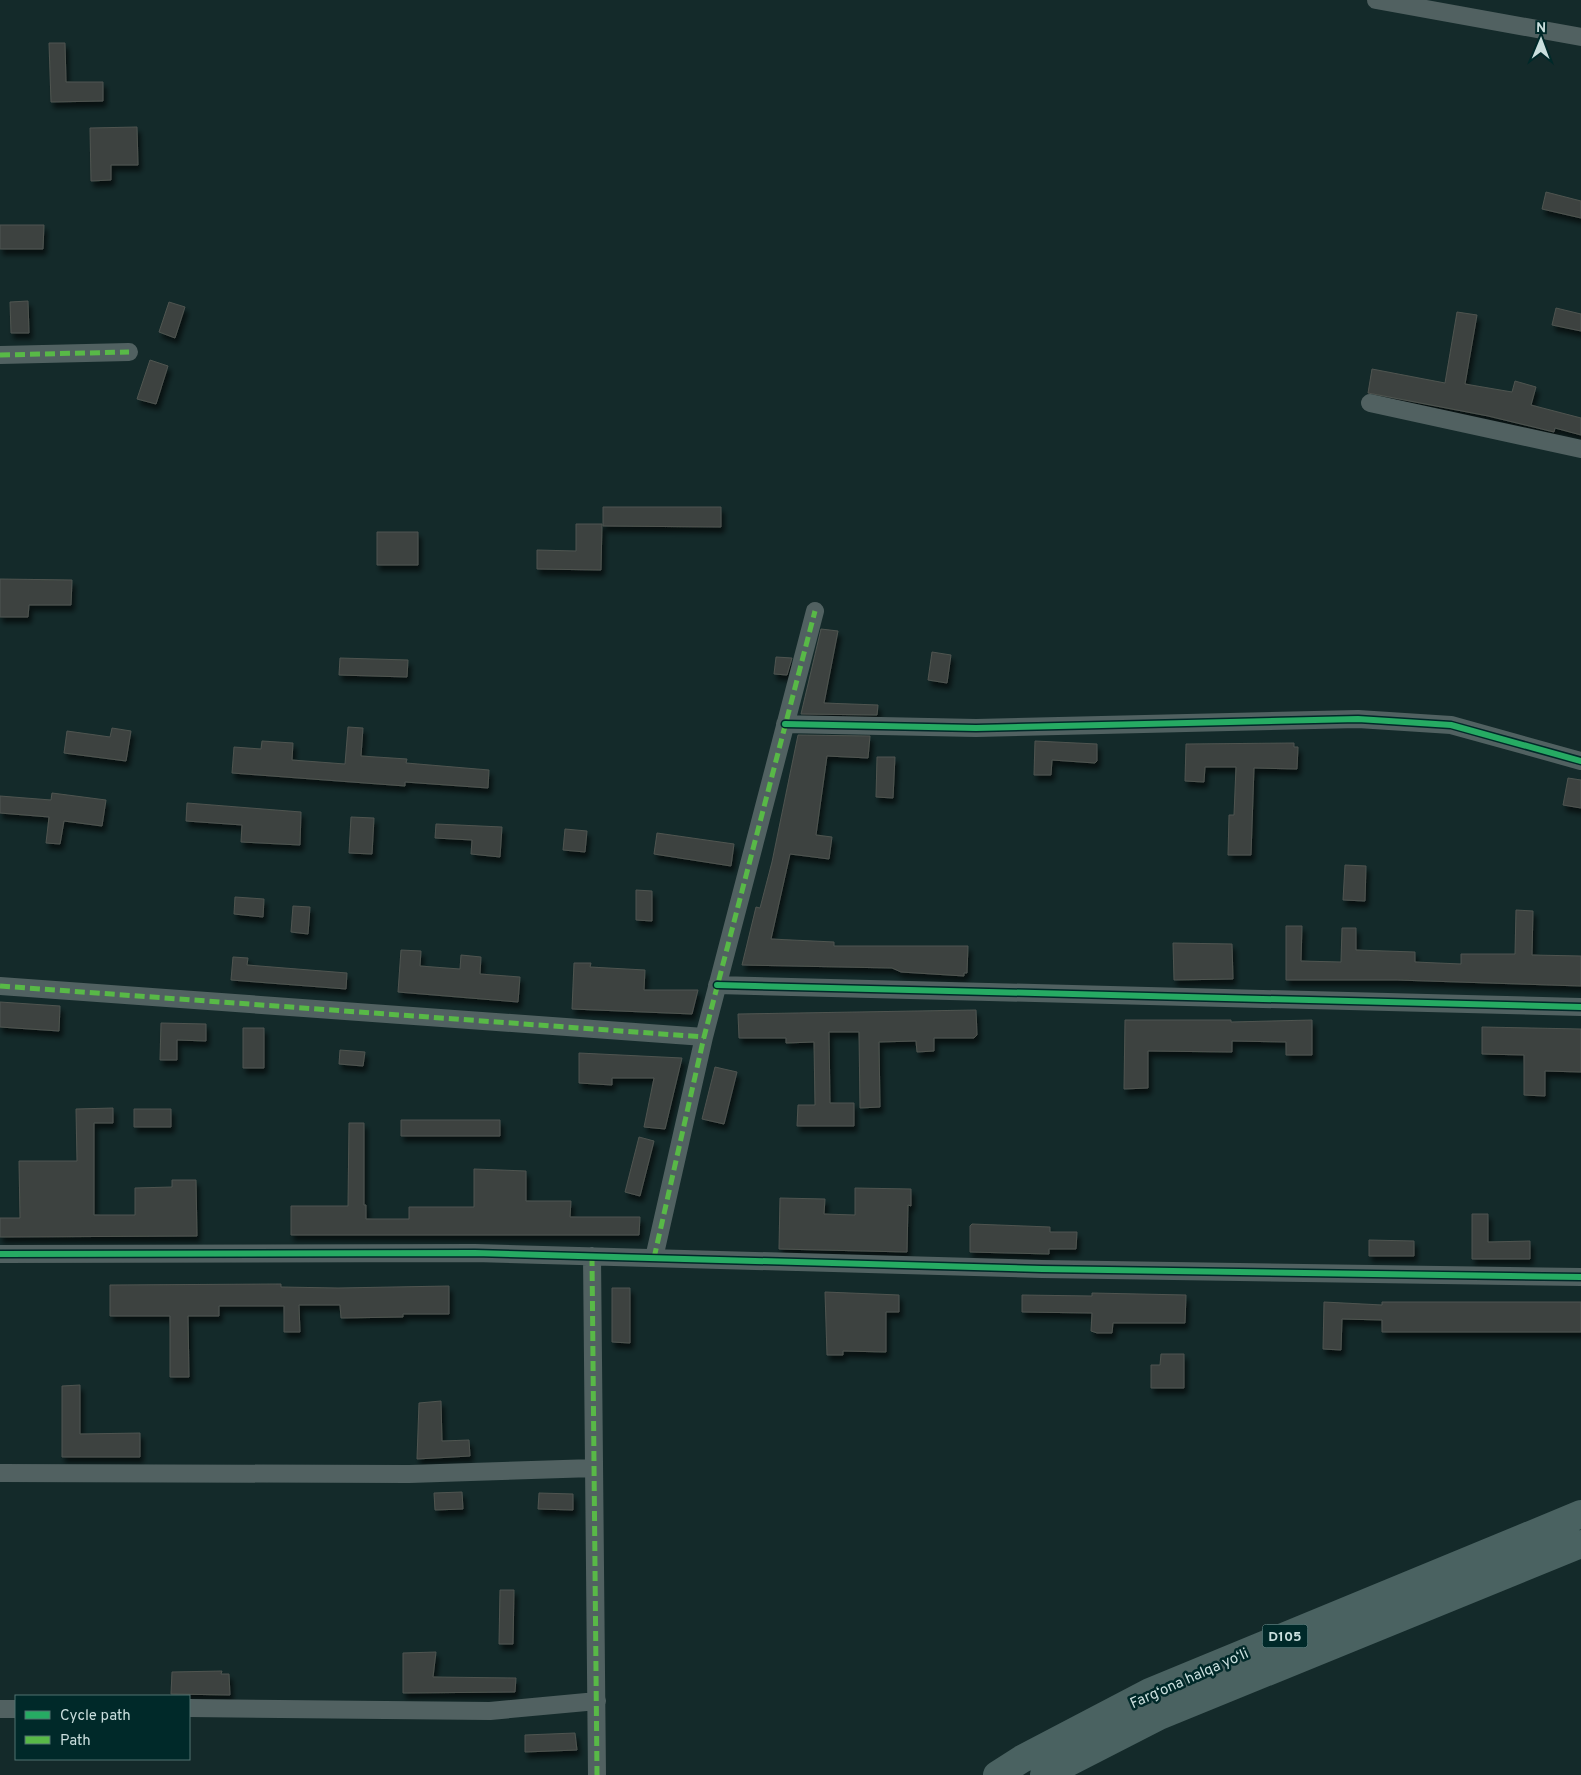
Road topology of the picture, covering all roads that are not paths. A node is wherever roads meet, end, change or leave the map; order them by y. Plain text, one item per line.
1 (1376, 0) edge
2 (1581, 37) edge
3 (129, 352) dead end
4 (0, 355) edge
5 (1370, 403) dead end
6 (1581, 450) edge
7 (815, 611) dead end
8 (785, 724) junction
9 (1581, 760) edge
10 (717, 985) junction
11 (0, 986) edge
12 (1581, 1007) edge
13 (704, 1037) junction
14 (0, 1254) edge
15 (592, 1256) junction
16 (654, 1258) junction
17 (1581, 1277) edge
18 (594, 1468) junction
19 (0, 1473) edge
20 (1581, 1514) edge
21 (1581, 1544) edge
22 (597, 1701) junction
23 (190, 1708) edge
24 (0, 1709) edge
25 (15, 1709) edge
26 (597, 1775) edge
27 (997, 1775) edge
28 (1044, 1775) edge

1 - 2 street
3 - 4 street
5 - 6 street
7 - 8 street
8 - 9 street
8 - 10 street
10 - 12 street
10 - 13 street
11 - 13 street
13 - 16 street
14 - 15 street
15 - 16 street
15 - 18 street
16 - 17 street
18 - 19 street
18 - 22 street
20 - 27 highway, Farg‘ona halqa yo‘li / D105
21 - 28 highway, Farg‘ona halqa yo‘li / D105
22 - 23 street
22 - 26 street
24 - 25 street

